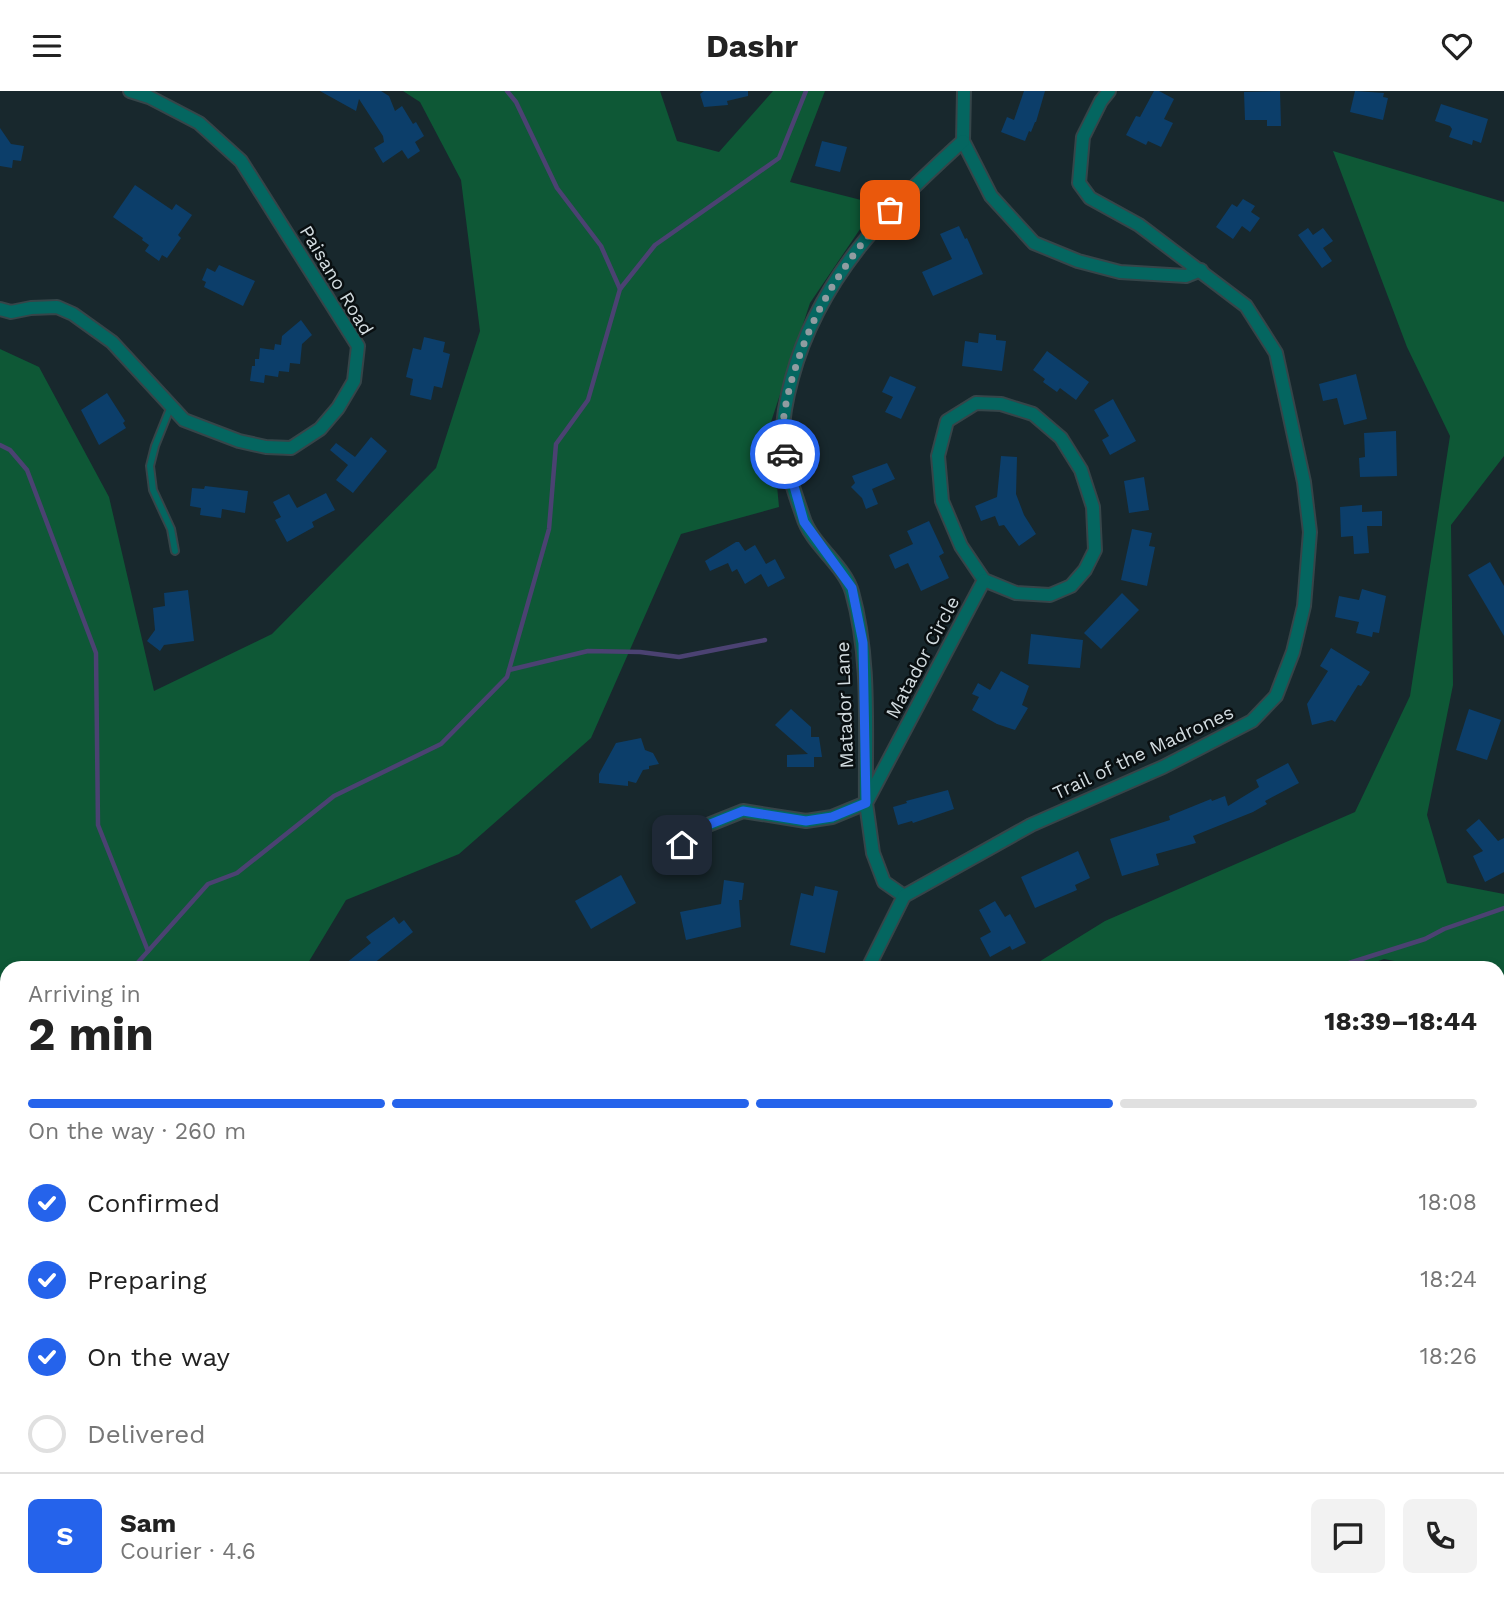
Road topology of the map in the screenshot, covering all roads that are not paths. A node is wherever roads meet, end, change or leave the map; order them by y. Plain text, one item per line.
1 (130, 91) edge
2 (964, 91) edge
3 (1109, 91) edge
4 (963, 141) junction
5 (1201, 270) junction
6 (0, 309) edge
7 (171, 406) junction
8 (175, 551) dead end
9 (984, 580) junction
10 (894, 751) joint
11 (866, 803) junction
12 (661, 862) dead end
13 (904, 897) junction
14 (872, 961) edge
15 (0, 1385) edge
16 (0, 1415) edge

1 - 7 street, Paisano Road
2 - 4 street
3 - 5 street, Trail of the Madrones
4 - 5 street
4 - 11 street, Matador Lane
5 - 13 street, Trail of the Madrones
6 - 7 street, Paisano Road
7 - 8 lane
9 - 9 street
9 - 10 street, Matador Circle
10 - 11 street, Matador Lane
11 - 12 street
11 - 13 street, Matador Lane
13 - 14 street
15 - 16 street

